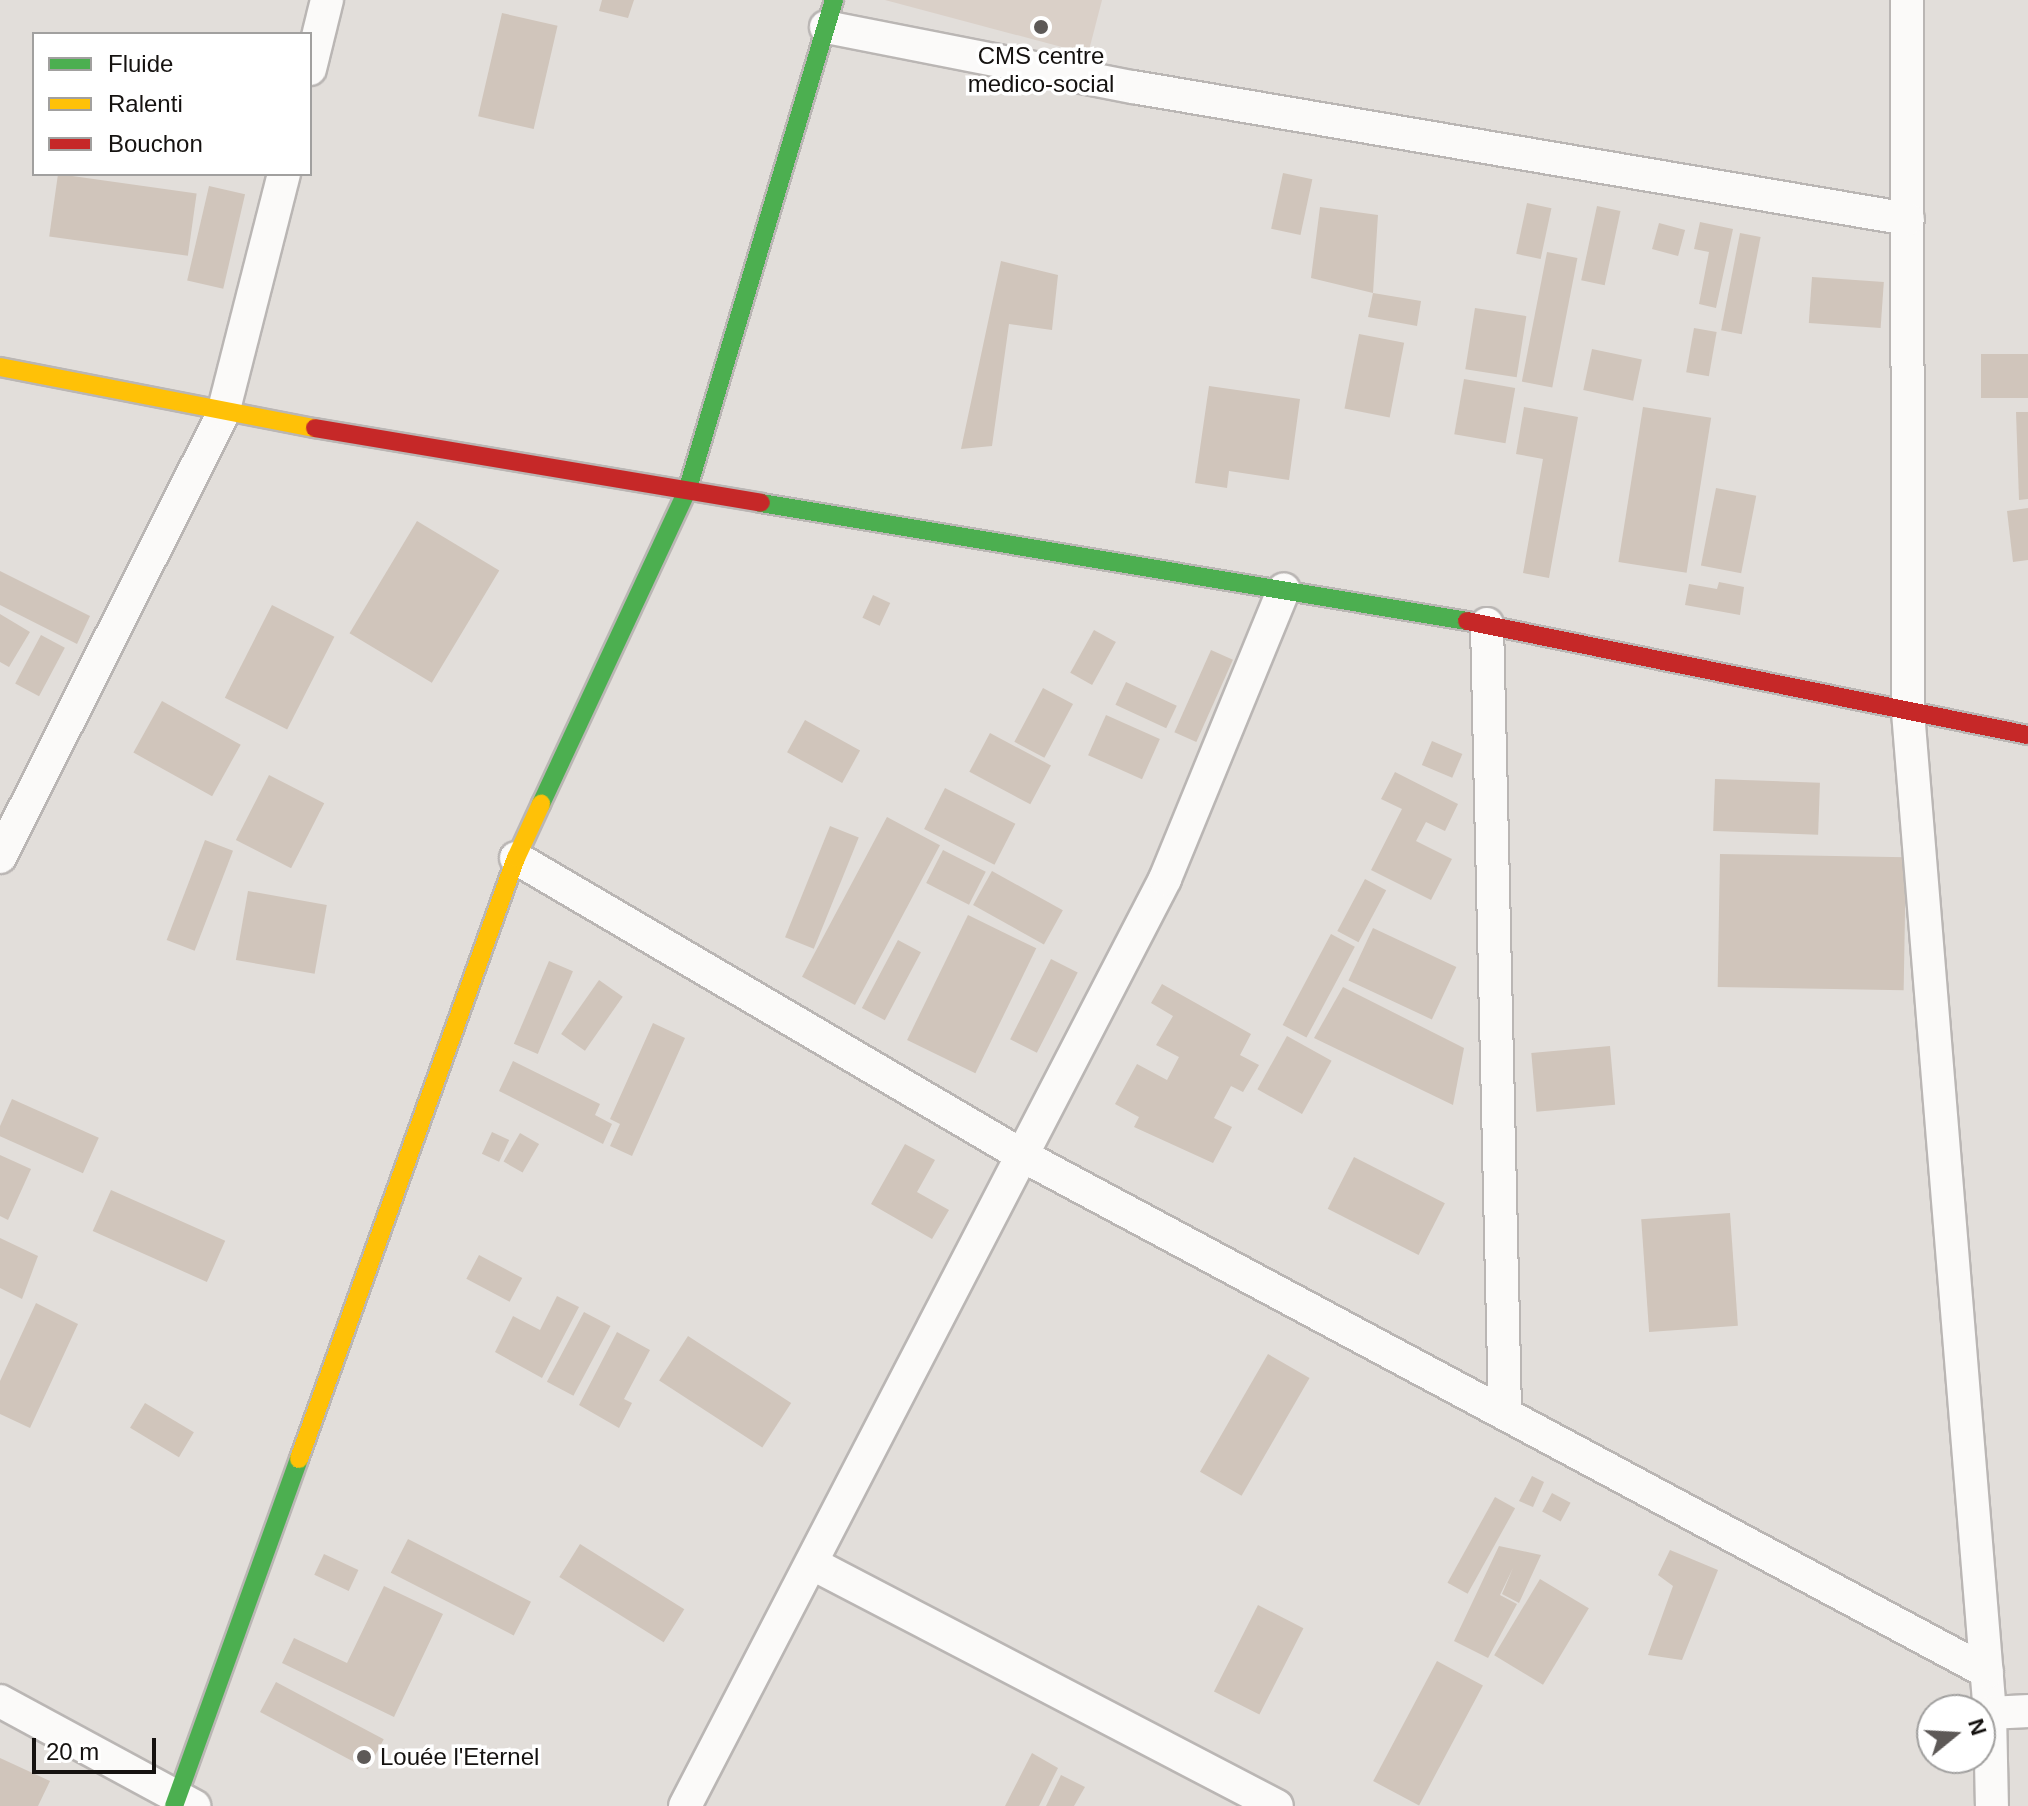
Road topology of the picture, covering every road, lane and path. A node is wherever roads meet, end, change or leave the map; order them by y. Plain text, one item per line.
1 (327, 0) edge
2 (1907, 0) edge
3 (830, 14) edge
4 (312, 61) edge
5 (283, 176) edge
6 (1908, 219) junction
7 (0, 367) edge
8 (223, 413) junction
9 (687, 491) junction
10 (1284, 589) junction
11 (1487, 624) junction
12 (1908, 712) junction
13 (2028, 735) edge
14 (0, 857) edge
15 (516, 858) junction
16 (1025, 1157) junction
17 (1505, 1414) junction
18 (813, 1564) junction
19 (1987, 1672) junction
20 (1989, 1694) edge
21 (0, 1701) edge
22 (2028, 1711) edge
23 (1996, 1713) edge
24 (1991, 1774) edge
25 (182, 1803) edge
26 (685, 1806) edge
27 (1277, 1806) edge
28 (1992, 1806) edge

1 - 4 street
2 - 6 street
3 - 6 street
3 - 9 street
5 - 8 street
6 - 12 street
7 - 8 street
8 - 9 street
8 - 14 street
9 - 10 street
9 - 15 street
10 - 11 street
10 - 16 street
11 - 12 street
11 - 17 street
12 - 13 street
12 - 19 street
15 - 16 street
15 - 25 street
16 - 17 street
16 - 18 street
17 - 19 street
18 - 26 street
18 - 27 street
19 - 20 street
21 - 25 street
22 - 23 street
24 - 28 street

